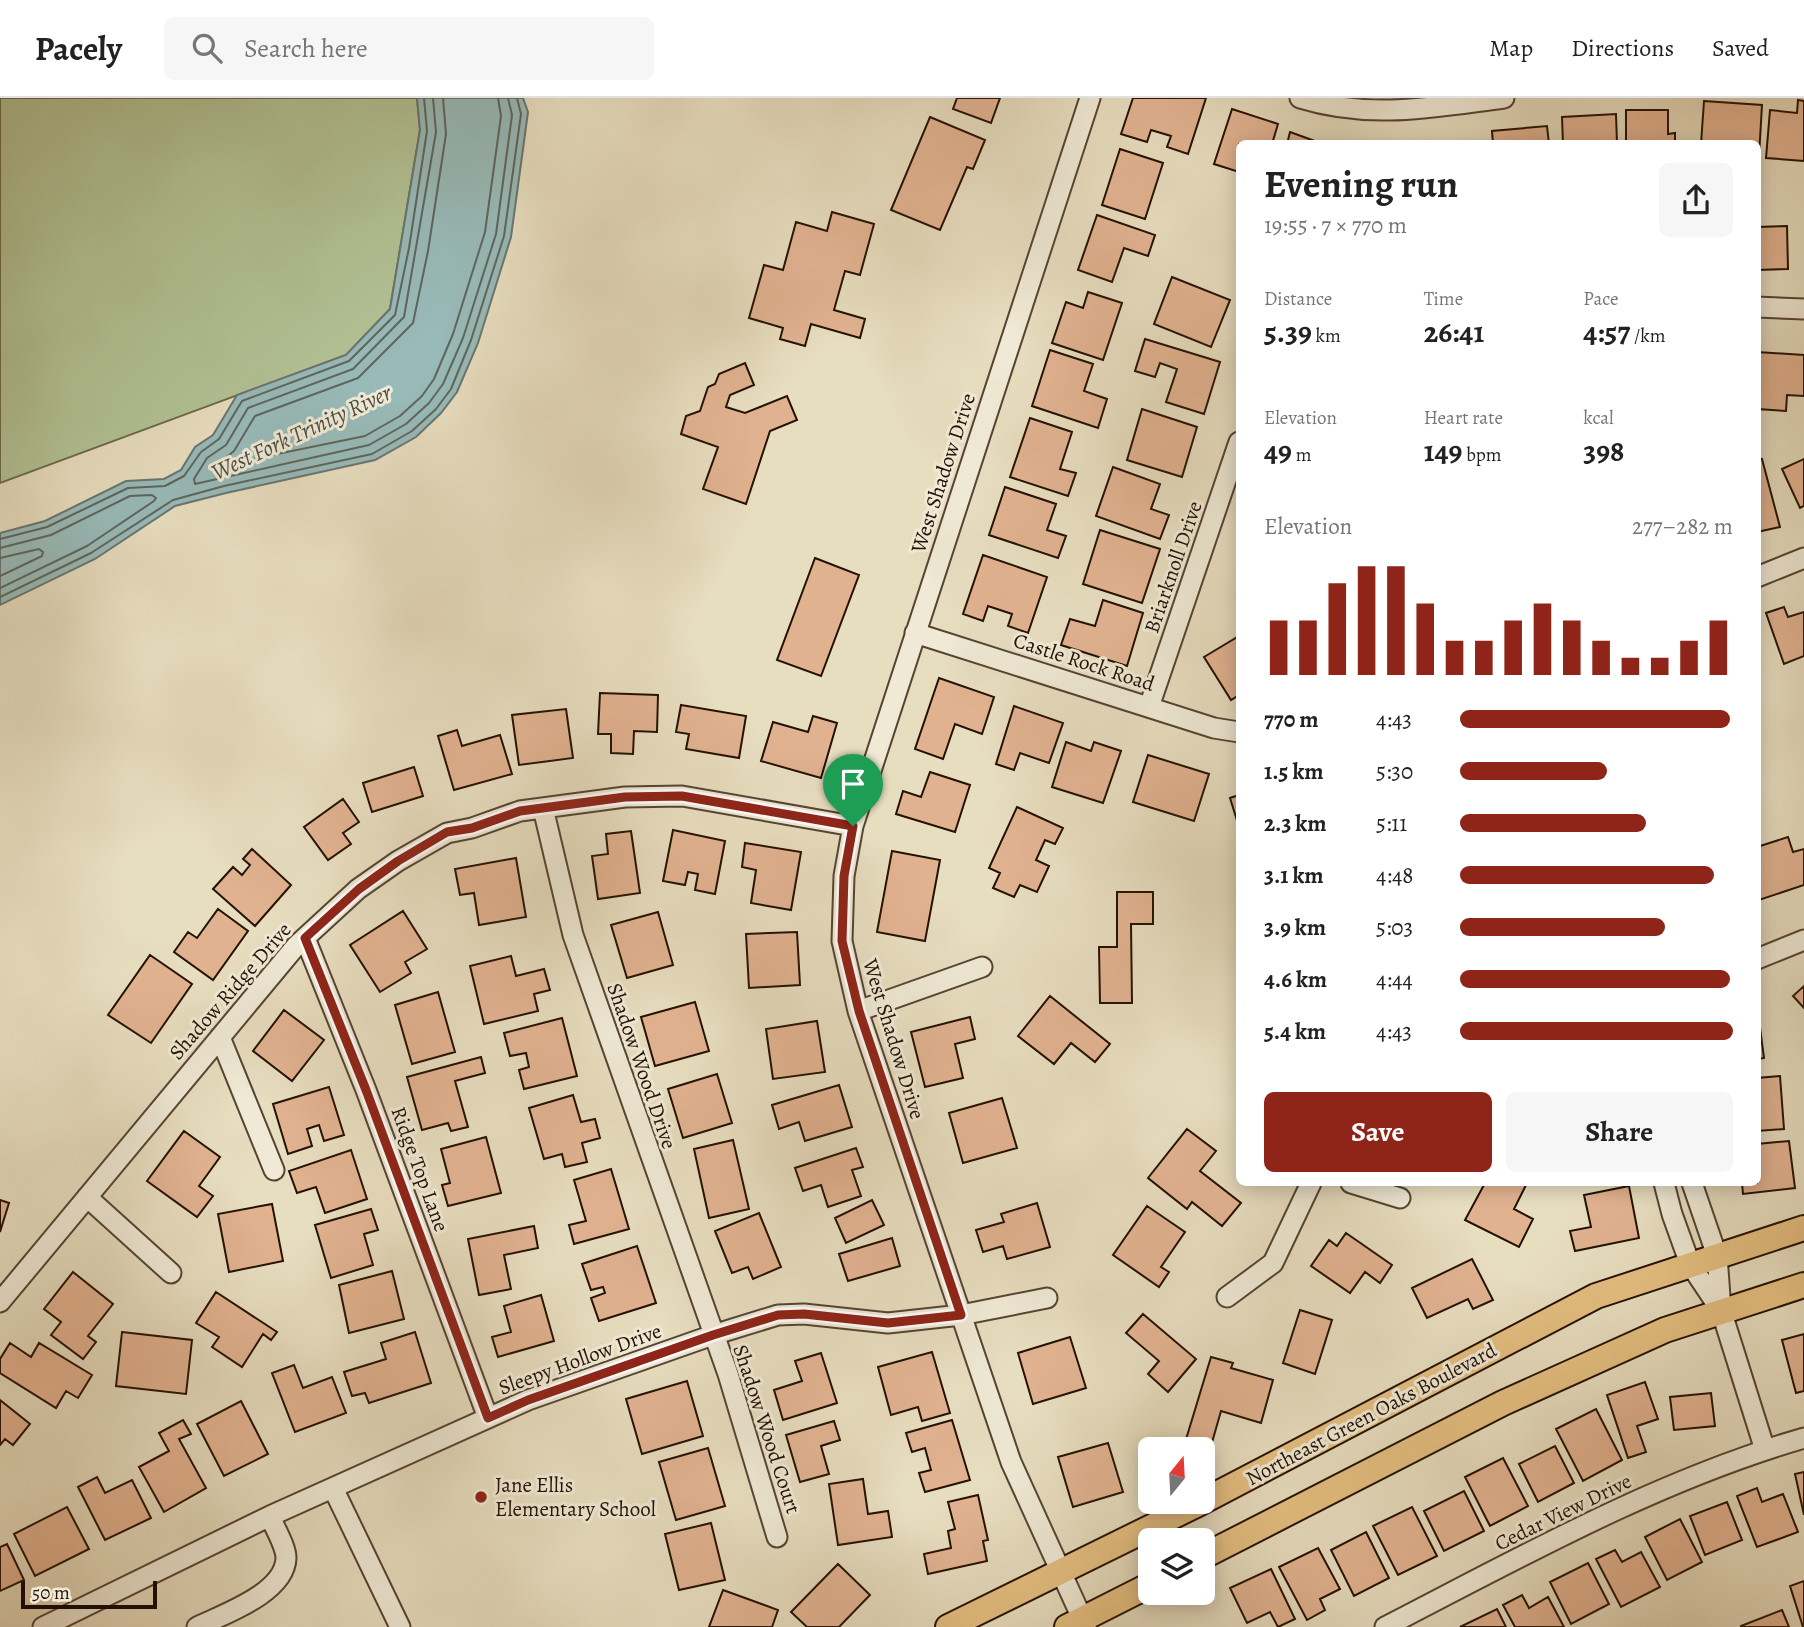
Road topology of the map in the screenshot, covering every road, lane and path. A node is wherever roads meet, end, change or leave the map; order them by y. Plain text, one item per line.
1 (1090, 98) edge
2 (1300, 98) edge
3 (1504, 98) edge
4 (1761, 307) edge
5 (1804, 309) edge
6 (1236, 451) edge
7 (1804, 558) edge
8 (1761, 575) edge
9 (915, 633) junction
10 (1149, 707) junction
11 (1236, 731) edge
12 (543, 808) junction
13 (853, 826) junction
14 (305, 938) junction
15 (1804, 940) edge
16 (1761, 956) edge
17 (982, 967) dead end
18 (859, 1011) junction
19 (220, 1037) junction
20 (274, 1170) dead end
21 (1310, 1186) edge
22 (1361, 1186) edge
23 (1665, 1186) edge
24 (1693, 1186) edge
25 (87, 1197) junction
26 (1400, 1198) dead end
27 (1804, 1228) edge
28 (1717, 1256) junction
29 (1690, 1264) junction
30 (171, 1272) dead end
31 (1804, 1285) edge
32 (1227, 1297) dead end
33 (1047, 1298) dead end
34 (0, 1302) edge
35 (1721, 1310) junction
36 (961, 1315) junction
37 (713, 1335) junction
38 (488, 1418) junction
39 (1804, 1438) edge
40 (1765, 1450) junction
41 (333, 1488) junction
42 (270, 1516) junction
43 (778, 1537) dead end
44 (1215, 1551) edge
45 (1058, 1572) junction
46 (1138, 1592) edge
47 (1078, 1625) edge
48 (43, 1627) edge
49 (197, 1627) edge
50 (400, 1627) edge
51 (948, 1627) edge
52 (1385, 1627) edge

1 - 9 street, West Shadow Drive
2 - 3 street
4 - 5 street
6 - 10 street, Briarknoll Drive
7 - 8 street
9 - 10 street, Castle Rock Road
9 - 13 street, West Shadow Drive
10 - 11 street, Castle Rock Road
12 - 13 street, Shadow Ridge Drive
12 - 14 street, Shadow Ridge Drive
12 - 37 street, Shadow Wood Drive
13 - 18 street, West Shadow Drive
14 - 19 street, Shadow Ridge Drive
14 - 38 street, Ridge Top Lane
15 - 16 street
17 - 18 street
18 - 36 street, West Shadow Drive
19 - 20 street
19 - 25 street, Shadow Ridge Drive
21 - 32 street
22 - 26 street
23 - 29 street
24 - 28 street
25 - 30 street
25 - 34 street, Shadow Ridge Drive
27 - 28 main road, Northeast Green Oaks Boulevard
28 - 29 main road, Northeast Green Oaks Boulevard
28 - 35 street
29 - 35 street
29 - 45 main road, Northeast Green Oaks Boulevard
31 - 35 main road
33 - 36 street, Sleepy Hollow Drive
35 - 40 street
35 - 44 main road
36 - 37 street, Sleepy Hollow Drive
36 - 45 street, West Shadow Drive
37 - 38 street, Sleepy Hollow Drive
37 - 43 street, Shadow Wood Court
38 - 41 street, Sleepy Hollow Drive
39 - 40 street, Cedar View Drive
40 - 52 street, Cedar View Drive
41 - 42 street, Sleepy Hollow Drive
41 - 50 street
42 - 48 street, Sleepy Hollow Drive
42 - 49 street
45 - 47 street, West Shadow Drive
45 - 51 main road, Northeast Green Oaks Boulevard
46 - 47 main road

